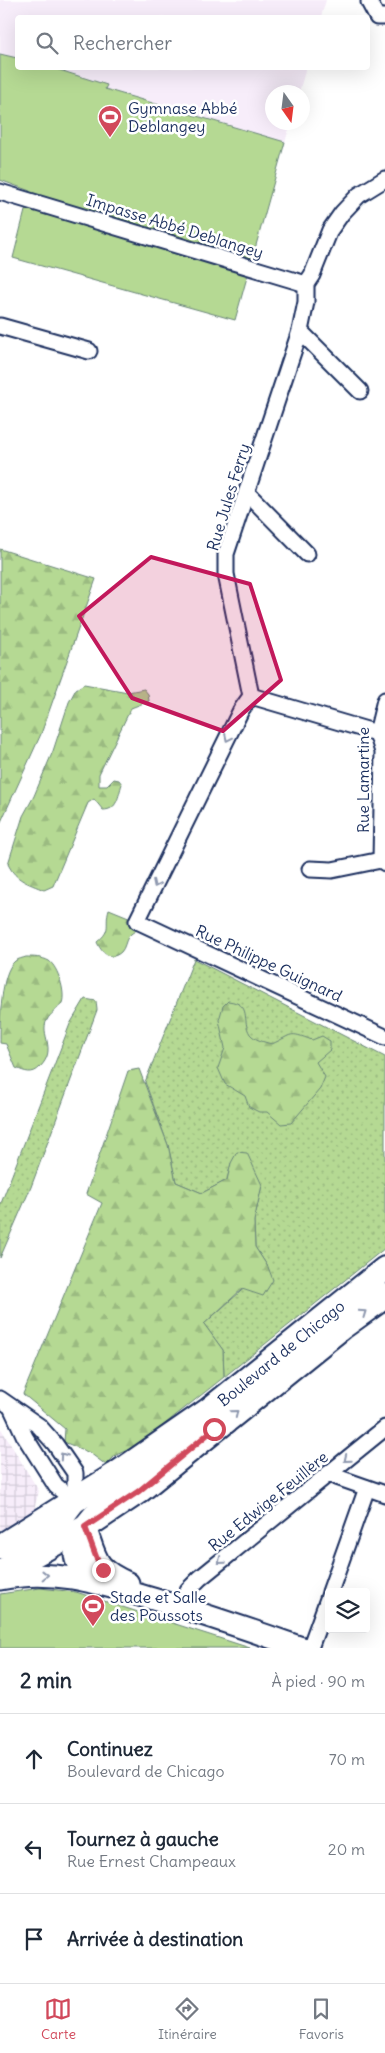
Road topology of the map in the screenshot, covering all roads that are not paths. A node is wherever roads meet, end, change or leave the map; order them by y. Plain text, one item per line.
1 (369, 2) dead end
2 (376, 19) edge
3 (382, 186) edge
4 (0, 192) edge
5 (306, 284) junction
6 (0, 326) edge
7 (300, 331) junction
8 (89, 351) dead end
9 (360, 391) dead end
10 (247, 493) junction
11 (307, 554) dead end
12 (252, 696) junction
13 (385, 700) edge
14 (377, 733) junction
15 (383, 861) edge
16 (310, 869) dead end
17 (385, 1036) edge
18 (385, 1269) edge
19 (385, 1296) edge
20 (5, 1403) edge
21 (209, 1410) junction
22 (385, 1428) edge
23 (328, 1474) junction
24 (367, 1488) junction
25 (385, 1494) edge
26 (75, 1501) junction
27 (85, 1527) junction
28 (0, 1548) edge
29 (0, 1566) edge
30 (0, 1573) edge
31 (0, 1579) edge
32 (90, 1580) junction
33 (331, 1588) edge
34 (181, 1607) junction
35 (325, 1607) edge
36 (302, 1648) edge
37 (310, 1648) edge

1 - 2 street
3 - 5 street, Rue Jules Ferry
4 - 5 street, Impasse Abbé Deblangey
5 - 7 street, Rue Jules Ferry
6 - 8 street
7 - 9 street
7 - 10 street, Rue Jules Ferry
10 - 11 street
10 - 12 street, Rue Jules Ferry
12 - 14 street
12 -> 17 street, Rue Philippe Guignard
13 - 14 street, Rue Lamartine
14 - 15 street, Rue Lamartine
15 - 16 street, Rue Lamartine
18 - 21 main road, Boulevard de Chicago
27 -> 19 main road, Boulevard de Chicago
20 - 26 street
26 -> 20 street
21 - 26 main road, Boulevard de Chicago
21 - 27 street
22 -> 23 street, Rue Edwige Feuillère
23 - 24 street
23 -> 34 street, Rue Edwige Feuillère
24 - 25 street
24 - 33 street
26 - 27 main road
26 - 28 main road, Boulevard de Chicago
26 - 29 street
27 - 30 main road, Boulevard de Chicago
27 - 32 street
27 - 34 street
31 -> 32 street
32 - 34 street
34 - 36 street
35 - 37 street

